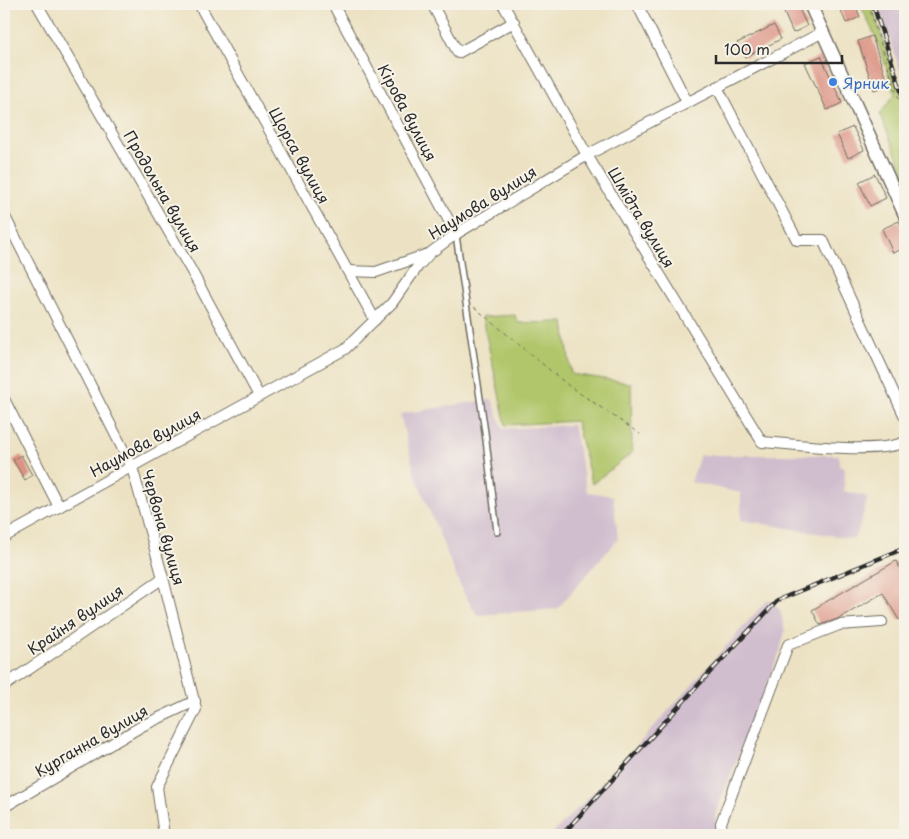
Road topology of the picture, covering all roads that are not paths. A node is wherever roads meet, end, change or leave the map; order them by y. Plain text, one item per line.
1 (37, 4) edge
2 (199, 4) edge
3 (333, 4) edge
4 (432, 4) edge
5 (503, 4) edge
6 (637, 4) edge
7 (810, 4) edge
8 (514, 22) junction
9 (823, 32) junction
10 (717, 87) junction
11 (687, 102) junction
12 (587, 155) junction
13 (4, 215) edge
14 (905, 215) edge
15 (456, 234) junction
16 (430, 253) junction
17 (348, 271) junction
18 (375, 320) junction
19 (259, 396) junction
20 (4, 399) edge
21 (905, 417) edge
22 (905, 442) edge
23 (132, 467) junction
24 (59, 507) junction
25 (497, 532) dead end
26 (4, 537) edge
27 (164, 578) junction
28 (882, 622) dead end
29 (4, 686) edge
30 (194, 702) junction
31 (4, 807) edge
32 (4, 824) edge
33 (8, 835) edge
34 (164, 835) edge
35 (722, 835) edge

1 - 19 street, Продольна вулиця
2 - 17 street, Щорса вулиця
3 - 15 street, Кірова вулиця
4 - 8 street
5 - 8 street, Шмідта вулиця
6 - 11 street
7 - 9 street
8 - 12 street, Шмідта вулиця
9 - 10 street, Наумова вулиця
9 - 14 street
10 - 11 street, Наумова вулиця
10 - 21 street
11 - 12 street, Наумова вулиця
12 - 15 street, Наумова вулиця
12 - 22 street, Шмідта вулиця
13 - 23 street, Червона вулиця
15 - 16 street, Наумова вулиця
15 - 25 lane
16 - 17 street
16 - 18 street, Наумова вулиця
17 - 18 street, Щорса вулиця
18 - 19 street, Наумова вулиця
19 - 23 street, Наумова вулиця
20 - 24 street
23 - 24 street, Наумова вулиця
23 - 27 street, Червона вулиця
24 - 26 street, Наумова вулиця
27 - 29 street, Крайня вулиця
27 - 30 street, Червона вулиця
28 - 35 street
30 - 31 street, Курганна вулиця
30 - 34 street, Червона вулиця
32 - 33 street

